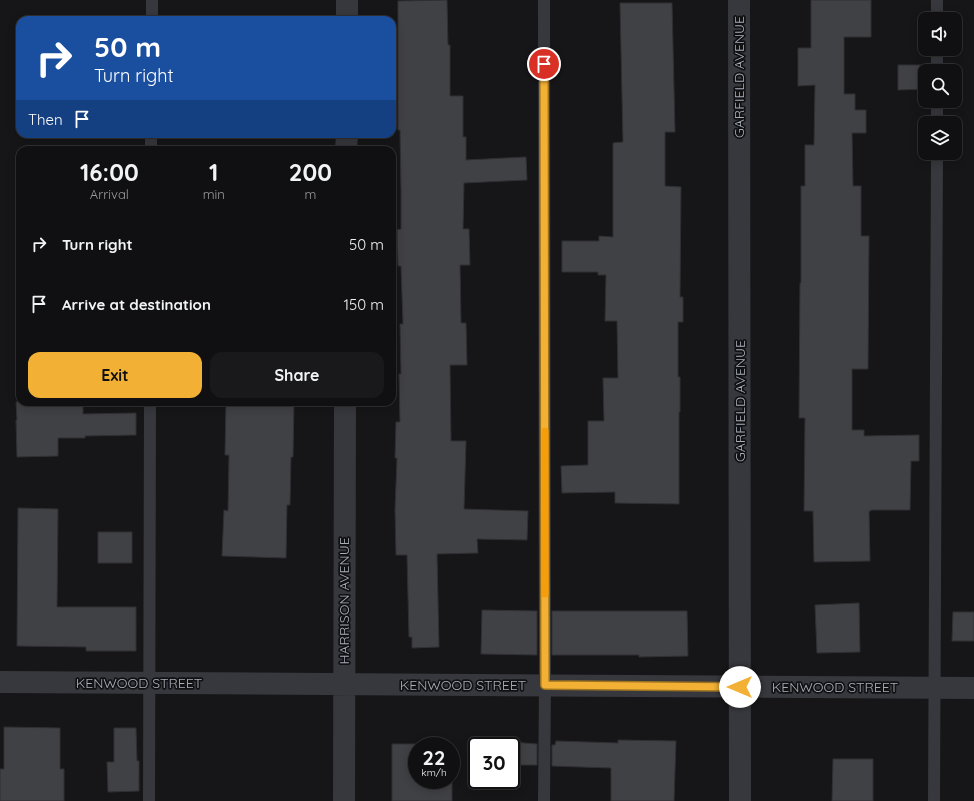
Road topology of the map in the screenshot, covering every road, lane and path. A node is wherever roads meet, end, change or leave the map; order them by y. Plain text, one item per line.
1 (152, 0) edge
2 (347, 0) edge
3 (544, 0) edge
4 (739, 0) edge
5 (938, 0) edge
6 (937, 12) edge
7 (152, 16) edge
8 (347, 16) edge
9 (937, 160) edge
10 (150, 406) edge
11 (345, 406) edge
12 (0, 682) edge
13 (149, 683) junction
14 (344, 684) junction
15 (545, 685) junction
16 (740, 687) junction
17 (935, 688) junction
18 (974, 688) edge
19 (149, 801) edge
20 (344, 801) edge
21 (544, 801) edge
22 (740, 801) edge
23 (934, 801) edge

1 - 7 lane
2 - 8 street
3 - 15 lane
4 - 16 street, GARFIELD AVENUE
5 - 6 lane
9 - 17 lane
10 - 13 lane
11 - 14 street, HARRISON AVENUE
12 - 13 street, KENWOOD STREET
13 - 14 street, KENWOOD STREET
13 - 19 lane
14 - 15 street, KENWOOD STREET
14 - 20 street, HARRISON AVENUE
15 - 16 street, KENWOOD STREET
15 - 21 lane
16 - 17 street, KENWOOD STREET
16 - 22 street, GARFIELD AVENUE
17 - 18 street, KENWOOD STREET
17 - 23 lane

